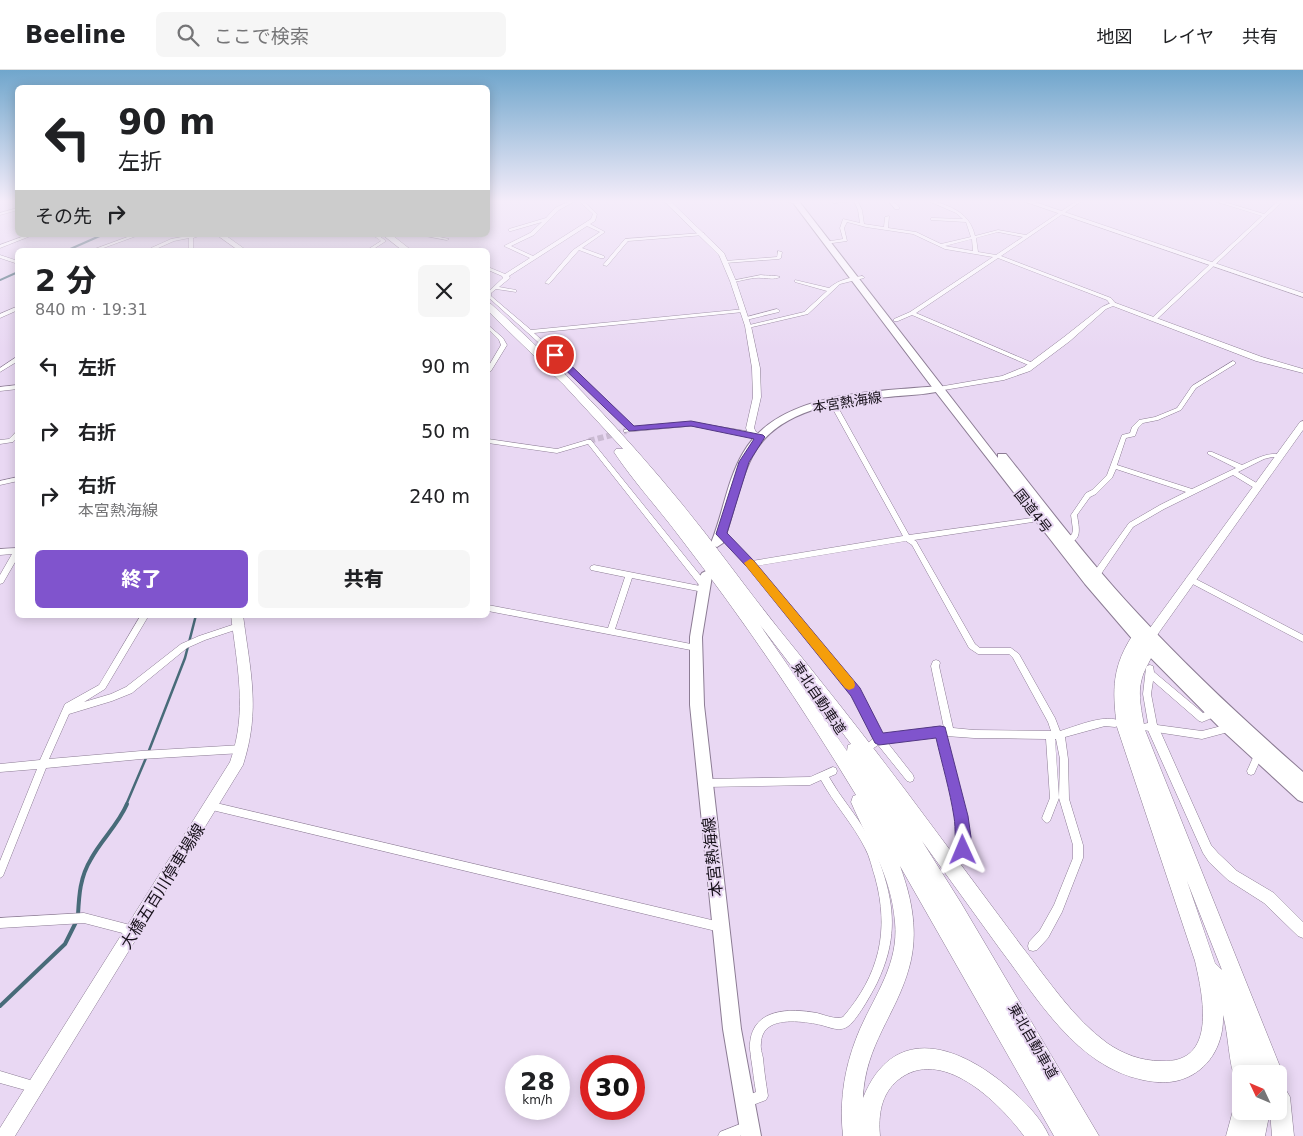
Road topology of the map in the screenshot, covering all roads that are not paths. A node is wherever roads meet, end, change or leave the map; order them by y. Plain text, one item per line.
1 (514, 250) edge
2 (547, 250) edge
3 (577, 250) edge
4 (583, 250) edge
5 (618, 250) edge
6 (718, 250) edge
7 (836, 250) edge
8 (959, 250) edge
9 (976, 250) edge
10 (1006, 250) edge
11 (1171, 250) edge
12 (1228, 250) edge
13 (780, 252) dead end
14 (976, 253) junction
15 (0, 256) edge
16 (997, 256) junction
17 (602, 257) dead end
18 (534, 258) junction
19 (779, 258) junction
20 (15, 262) edge
21 (725, 262) junction
22 (1213, 264) junction
23 (605, 265) dead end
24 (779, 266) dead end
25 (490, 269) edge
26 (520, 271) dead end
27 (508, 276) junction
28 (778, 276) dead end
29 (858, 278) junction
30 (733, 281) junction
31 (797, 281) dead end
32 (547, 283) dead end
33 (490, 287) edge
34 (496, 288) junction
35 (830, 290) junction
36 (514, 291) dead end
37 (490, 292) edge
38 (1303, 296) edge
39 (490, 297) edge
40 (1113, 304) junction
41 (490, 308) edge
42 (15, 309) edge
43 (743, 310) junction
44 (777, 310) dead end
45 (912, 313) junction
46 (0, 316) edge
47 (490, 317) edge
48 (746, 318) junction
49 (1154, 319) junction
50 (896, 320) junction
51 (748, 326) junction
52 (490, 329) edge
53 (530, 332) junction
54 (15, 359) edge
55 (0, 360) edge
56 (1233, 363) dead end
57 (1033, 365) junction
58 (490, 367) edge
59 (0, 370) edge
60 (1303, 371) edge
61 (15, 387) edge
62 (943, 388) junction
63 (0, 389) edge
64 (832, 402) junction
65 (1302, 428) edge
66 (756, 435) junction
67 (15, 436) edge
68 (490, 441) edge
69 (0, 442) edge
70 (1210, 453) dead end
71 (1281, 456) junction
72 (1113, 466) junction
73 (1242, 468) junction
74 (1233, 472) junction
75 (15, 480) edge
76 (0, 483) edge
77 (1258, 487) junction
78 (1193, 492) junction
79 (1039, 519) junction
80 (907, 538) junction
81 (719, 539) joint
82 (1068, 540) junction
83 (15, 551) edge
84 (0, 552) edge
85 (15, 555) edge
86 (750, 564) junction
87 (594, 568) dead end
88 (1096, 575) junction
89 (629, 576) junction
90 (1190, 579) junction
91 (0, 582) edge
92 (704, 584) junction
93 (490, 608) edge
94 (143, 618) edge
95 (238, 620) edge
96 (610, 632) junction
97 (768, 636) junction
98 (1147, 639) junction
99 (1303, 639) edge
100 (696, 648) junction
101 (936, 663) dead end
102 (66, 711) junction
103 (1214, 712) junction
104 (1115, 723) dead end
105 (1150, 727) junction
106 (1229, 728) junction
107 (945, 732) junction
108 (1056, 735) junction
109 (879, 739) junction
110 (871, 746) dead end
111 (243, 748) junction
112 (1258, 756) junction
113 (43, 764) junction
114 (0, 768) edge
115 (1251, 771) dead end
116 (910, 778) dead end
117 (1303, 782) edge
118 (704, 783) junction
119 (1303, 795) edge
120 (212, 806) junction
121 (1047, 818) dead end
122 (963, 850) dead end
123 (0, 873) edge
124 (0, 923) edge
125 (720, 927) junction
126 (134, 931) junction
127 (1303, 931) edge
128 (1033, 946) dead end
129 (1205, 962) junction
130 (1257, 1034) junction
131 (1242, 1065) edge
132 (1259, 1065) edge
133 (1269, 1065) edge
134 (0, 1077) edge
135 (36, 1088) junction
136 (745, 1102) junction
137 (1241, 1120) edge
138 (1257, 1120) edge
139 (1281, 1120) edge
140 (751, 1131) edge
141 (5, 1136) edge
142 (724, 1136) edge
143 (854, 1136) edge
144 (869, 1136) edge
145 (1038, 1136) edge
146 (1066, 1136) edge
147 (1088, 1136) edge
148 (1237, 1136) edge
149 (1254, 1136) edge
150 (1283, 1136) edge

1 - 18 street
2 - 18 street
3 - 32 street
4 - 17 street
5 - 23 street
6 - 21 street
7 - 29 main road, 国道4号
8 - 14 street
9 - 14 street
10 - 16 street
11 - 22 street
12 - 22 street
13 - 19 street
14 - 16 street
15 - 20 street
16 - 40 street
16 - 45 street
18 - 27 street
19 - 21 street
19 - 24 street
21 - 30 street
22 - 38 street
22 - 49 street
25 - 27 street
26 - 27 street
27 - 33 street
27 - 34 street
28 - 30 street
29 - 35 street
29 - 50 main road, 国道4号
29 - 62 main road, 国道4号
30 - 43 street
31 - 35 street
34 - 36 street
34 - 37 street
35 - 51 street
39 - 53 street
40 - 49 street
40 - 57 street
41 - 97 highway, 東北自動車道
42 - 46 street
43 - 48 street
43 - 53 street
44 - 48 street
45 - 50 street
45 - 57 street
47 - 97 highway, 東北自動車道
48 - 51 street
49 - 60 street
50 - 62 main road, 国道4号
51 - 66 street
52 - 58 street
53 - 66 street
54 - 55 street
54 - 59 street
56 - 72 street
57 - 62 street
61 - 63 street
62 - 64 main road, 本宮熱海線
62 - 79 main road, 国道4号
62 - 82 main road, 国道4号
64 - 66 main road, 本宮熱海線
64 - 80 street
65 - 71 street
66 - 81 main road, 本宮熱海線
67 - 69 street
68 - 92 street
70 - 73 street
71 - 73 street
71 - 77 street
72 - 78 street
72 - 82 street
73 - 74 street
74 - 77 street
74 - 78 street
75 - 76 street
77 - 90 street
78 - 88 street
79 - 80 street
79 - 98 main road, 国道4号
80 - 86 street
80 - 108 street
81 - 86 street
82 - 88 main road, 国道4号
83 - 84 street
85 - 91 street
86 - 109 street
87 - 89 street
88 - 98 main road, 国道4号
89 - 92 street
89 - 96 street
90 - 98 street
90 - 99 street
92 - 100 main road, 本宮熱海線
93 - 96 street
94 - 102 street
95 - 102 street
95 - 111 main road, 大橋五百川停車場線
96 - 100 street
97 - 129 highway
97 - 143 highway
97 - 146 highway, 東北自動車道
97 - 147 highway, 東北自動車道
98 - 103 main road, 国道4号
98 - 117 main road, 国道4号
98 - 129 highway
98 - 130 highway
100 - 118 main road, 本宮熱海線
101 - 107 street
102 - 113 street
103 - 105 street
103 - 106 main road, 国道4号
104 - 108 street
105 - 106 street
105 - 127 street
106 - 112 main road, 国道4号
107 - 108 street
107 - 109 street
107 - 122 street
108 - 121 street
108 - 128 street
109 - 110 street
109 - 116 street
111 - 113 street
111 - 120 main road, 大橋五百川停車場線
112 - 115 street
112 - 119 main road, 国道4号
113 - 114 street
113 - 123 street
118 - 125 main road, 本宮熱海線
118 - 136 street
120 - 125 street
120 - 126 main road, 大橋五百川停車場線
124 - 126 street
125 - 136 main road, 本宮熱海線
126 - 135 main road, 大橋五百川停車場線
129 - 131 highway
130 - 132 highway
130 - 133 highway
134 - 135 street
135 - 141 main road, 大橋五百川停車場線
136 - 140 main road, 本宮熱海線
137 - 148 highway
138 - 149 highway
139 - 150 highway
140 - 142 street
144 - 145 highway

